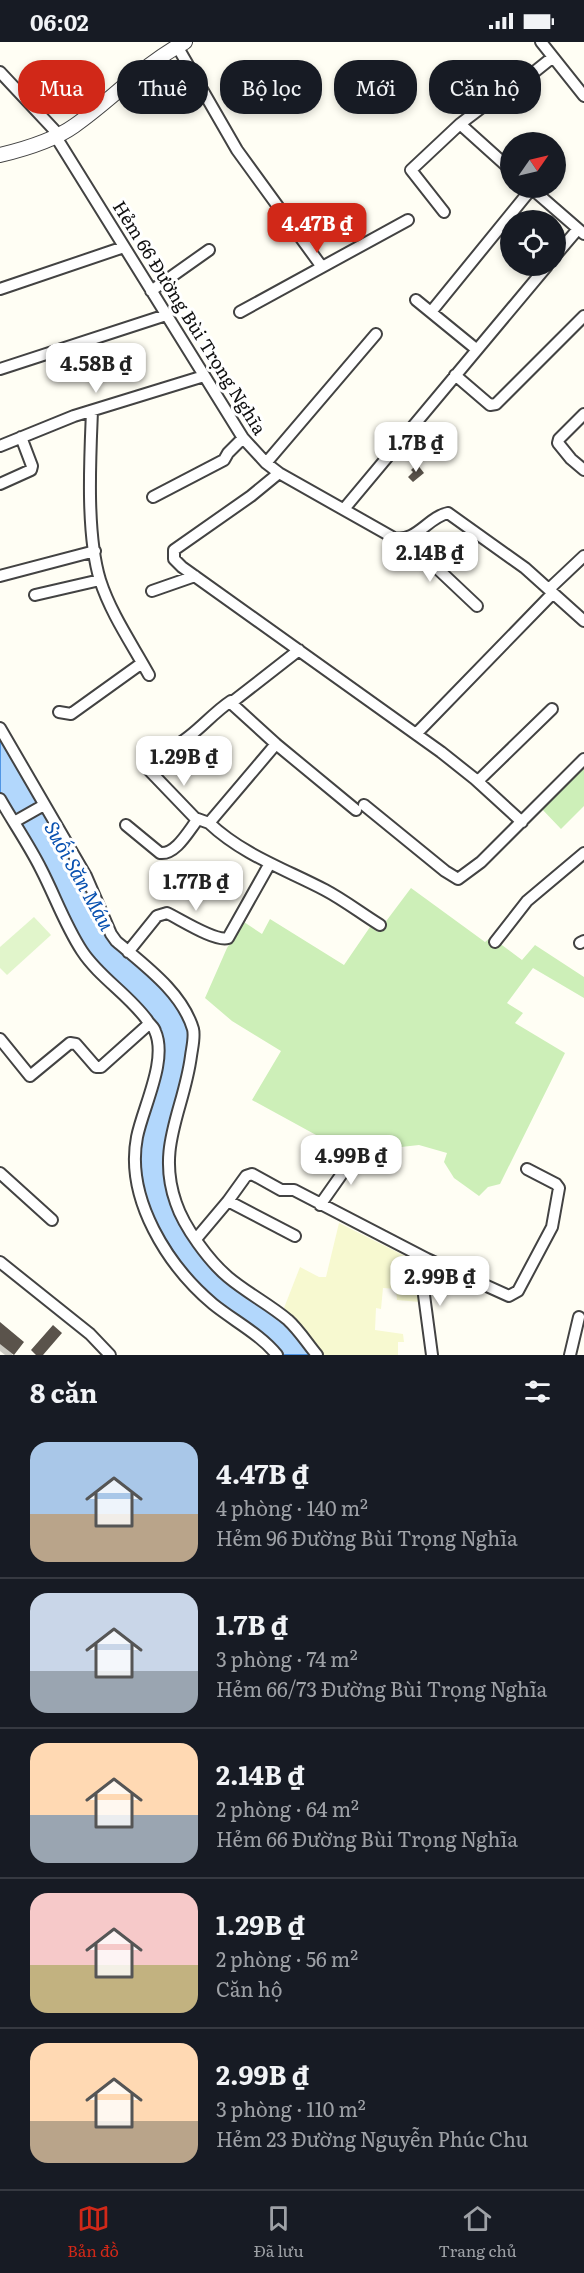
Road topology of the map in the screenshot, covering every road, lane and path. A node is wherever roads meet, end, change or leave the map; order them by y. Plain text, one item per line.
1 (541, 42) edge
2 (181, 44) edge
3 (553, 57) junction
4 (0, 72) edge
5 (584, 96) edge
6 (460, 124) junction
7 (57, 136) junction
8 (0, 154) edge
9 (500, 160) edge
10 (524, 198) edge
11 (543, 198) edge
12 (444, 212) dead end
13 (408, 220) dead end
14 (581, 232) edge
15 (124, 246) junction
16 (566, 246) edge
17 (210, 249) dead end
18 (322, 267) junction
19 (538, 276) edge
20 (0, 289) edge
21 (152, 291) junction
22 (416, 300) dead end
23 (240, 312) dead end
24 (431, 312) junction
25 (166, 315) junction
26 (584, 316) edge
27 (376, 333) dead end
28 (476, 349) junction
29 (0, 369) edge
30 (455, 375) junction
31 (204, 376) junction
32 (92, 411) junction
33 (584, 414) edge
34 (21, 437) junction
35 (243, 438) junction
36 (0, 446) edge
37 (266, 463) junction
38 (584, 470) edge
39 (279, 473) junction
40 (0, 484) edge
41 (153, 497) dead end
42 (344, 510) junction
43 (405, 538) junction
44 (95, 551) junction
45 (584, 556) edge
46 (0, 576) edge
47 (195, 576) junction
48 (100, 580) junction
49 (152, 591) dead end
50 (551, 591) junction
51 (35, 595) dead end
52 (477, 606) dead end
53 (584, 621) edge
54 (299, 650) junction
55 (142, 663) junction
56 (148, 675) dead end
57 (231, 702) junction
58 (552, 709) dead end
59 (59, 712) dead end
60 (0, 728) edge
61 (416, 734) junction
62 (276, 744) junction
63 (584, 759) edge
64 (478, 782) junction
65 (0, 799) edge
66 (44, 805) junction
67 (198, 819) junction
68 (14, 822) junction
69 (522, 822) junction
70 (209, 823) junction
71 (126, 825) dead end
72 (584, 853) edge
73 (269, 865) junction
74 (380, 925) dead end
75 (495, 942) dead end
76 (128, 952) junction
77 (150, 1024) junction
78 (0, 1039) edge
79 (358, 1151) dead end
80 (527, 1169) dead end
81 (0, 1173) edge
82 (228, 1201) junction
83 (320, 1205) junction
84 (52, 1220) dead end
85 (295, 1236) dead end
86 (196, 1239) junction
87 (427, 1259) junction
88 (0, 1262) edge
89 (579, 1317) dead end
90 (110, 1355) edge
91 (277, 1355) edge
92 (317, 1355) edge
93 (432, 1355) edge
94 (570, 1355) edge

1 - 3 street
2 - 7 street
2 - 18 street
3 - 5 street
3 - 6 street
4 - 7 street, Hẻm 66 Đường Bùi Trọng Nghĩa
6 - 9 street
6 - 12 street
7 - 8 street
7 - 15 street, Hẻm 66 Đường Bùi Trọng Nghĩa
10 - 24 street
11 - 14 street
13 - 18 street
14 - 16 street
15 - 20 street
15 - 21 street, Hẻm 66 Đường Bùi Trọng Nghĩa
17 - 21 street
18 - 23 street
19 - 28 street
21 - 25 street, Hẻm 66 Đường Bùi Trọng Nghĩa
22 - 24 street
24 - 28 street
25 - 29 street
25 - 31 street, Hẻm 66 Đường Bùi Trọng Nghĩa
26 - 30 street
27 - 37 street
28 - 30 street
30 - 42 street
31 - 32 street
31 - 35 street, Hẻm 66 Đường Bùi Trọng Nghĩa
32 - 34 street
32 - 44 street
33 - 38 street
34 - 36 street
34 - 40 street
35 - 37 street, Hẻm 66 Đường Bùi Trọng Nghĩa
35 - 41 street
37 - 39 street, Hẻm 66 Đường Bùi Trọng Nghĩa
39 - 42 street, Hẻm 66 Đường Bùi Trọng Nghĩa
39 - 47 street
42 - 43 street, Hẻm 66 Đường Bùi Trọng Nghĩa
43 - 50 street
43 - 52 street
44 - 46 street
44 - 48 street
45 - 50 street
47 - 49 street
47 - 54 street
48 - 51 street
48 - 55 street
50 - 53 street
50 - 61 street
54 - 57 street
54 - 61 street
55 - 56 street
55 - 59 street
57 - 62 street
57 - 67 street
58 - 64 street
60 - 66 street
61 - 64 street
62 - 69 street
62 - 70 street
63 - 69 street
64 - 69 street
65 - 68 street
66 - 68 street
66 - 76 street
67 - 70 street
67 - 71 street
68 - 77 street
70 - 73 street
72 - 75 street
73 - 74 street
73 - 76 street
76 - 86 street
77 - 78 street
77 - 91 street
79 - 83 street
80 - 87 street
81 - 84 street
82 - 83 street
82 - 85 street
82 - 86 street
83 - 87 street
86 - 92 street
87 - 93 street
88 - 90 street
89 - 94 street

